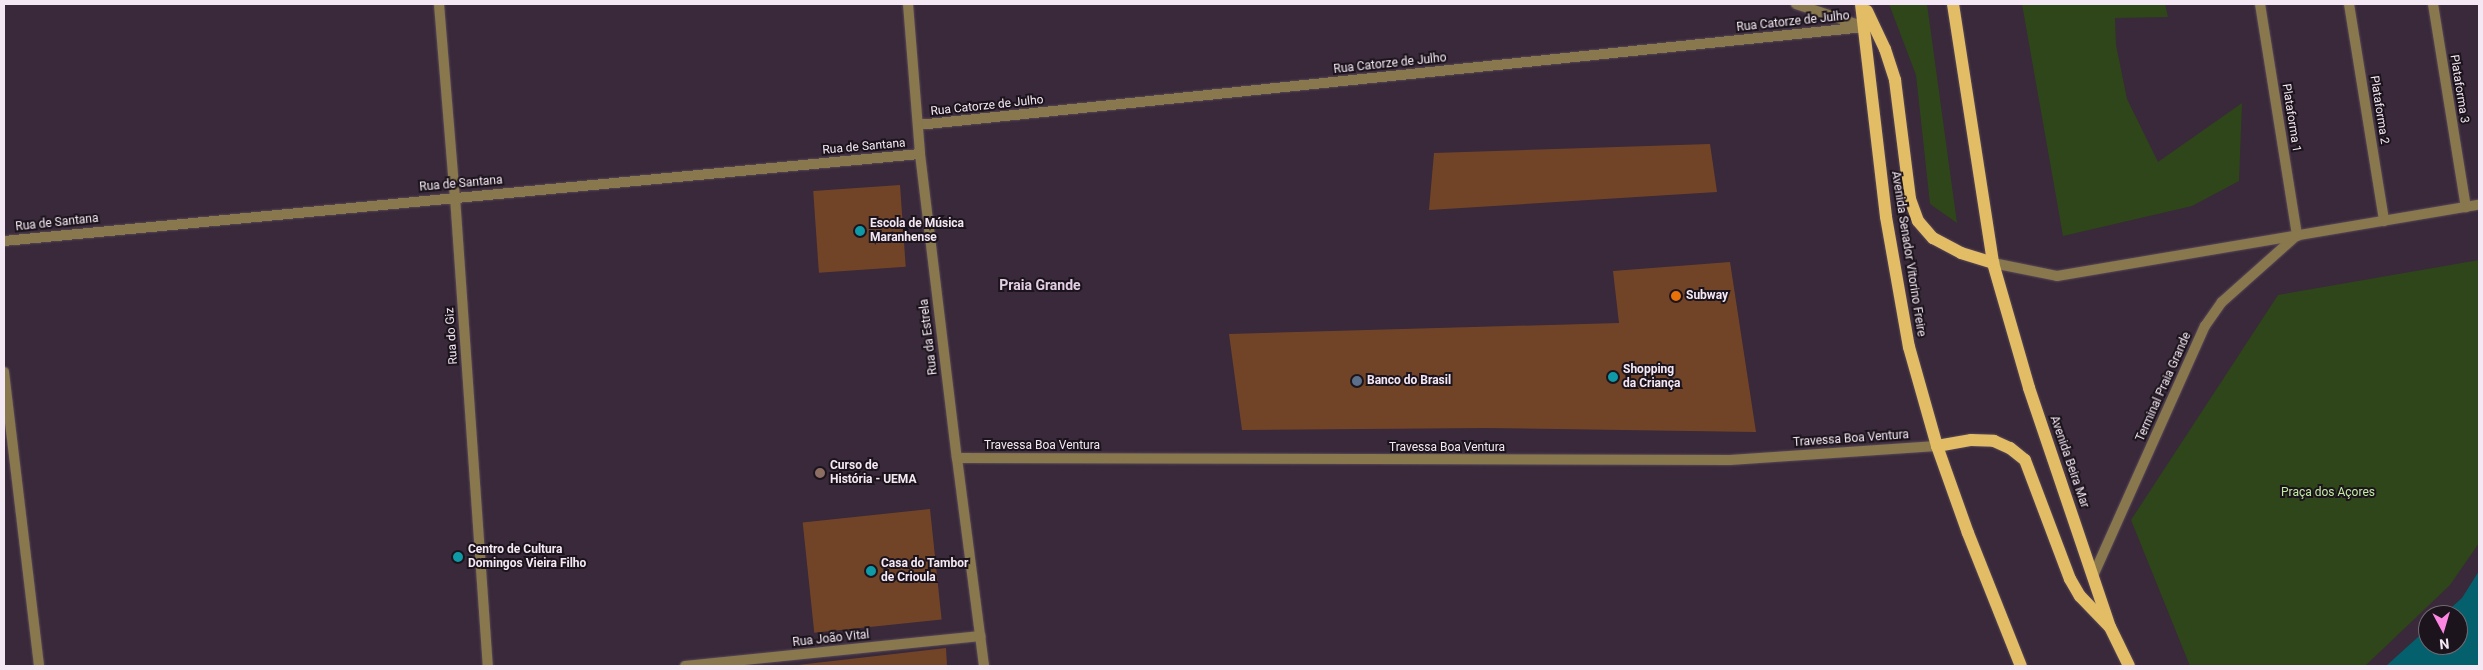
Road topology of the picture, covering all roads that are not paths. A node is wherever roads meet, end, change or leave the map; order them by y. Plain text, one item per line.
1 (439, 4) edge
2 (908, 4) edge
3 (1796, 4) edge
4 (1862, 4) edge
5 (1953, 4) edge
6 (2260, 4) edge
7 (2349, 4) edge
8 (2433, 4) edge
9 (1865, 27) junction
10 (918, 125) junction
11 (920, 154) junction
12 (455, 197) junction
13 (2479, 205) edge
14 (2466, 207) junction
15 (2384, 221) junction
16 (2297, 236) junction
17 (4, 241) edge
18 (1993, 263) junction
19 (4, 372) edge
20 (1937, 446) junction
21 (957, 458) junction
22 (2093, 576) junction
23 (2110, 628) junction
24 (980, 636) junction
25 (39, 666) edge
26 (488, 666) edge
27 (685, 666) edge
28 (984, 666) edge
29 (2021, 666) edge
30 (2129, 666) edge

1 - 12 street, Rua do Giz
2 - 10 street, Rua da Estrela
3 - 9 street
4 - 9 main road, Avenida Senador Vitorino Freire
4 - 18 main road
5 - 18 main road
6 - 16 street, Plataforma 1
7 - 15 street, Plataforma 2
8 - 14 street, Plataforma 3
9 - 10 street, Rua Catorze de Julho
9 - 20 main road, Avenida Senador Vitorino Freire
10 - 11 street, Rua da Estrela
11 - 12 street, Rua de Santana
11 - 21 street, Rua da Estrela
12 - 17 street, Rua de Santana
12 - 26 street, Rua do Giz
13 - 14 street
14 - 15 street
15 - 16 street
16 - 18 street
16 - 22 street, Terminal Praia Grande
18 - 22 main road, Avenida Beira Mar
19 - 25 street
20 - 21 street, Travessa Boa Ventura
20 - 23 main road
20 - 29 main road
21 - 24 street, Rua da Estrela
22 - 23 main road, Avenida Beira Mar
23 - 30 main road, Avenida Beira Mar
24 - 27 street, Rua João Vital
24 - 28 street, Rua da Estrela

